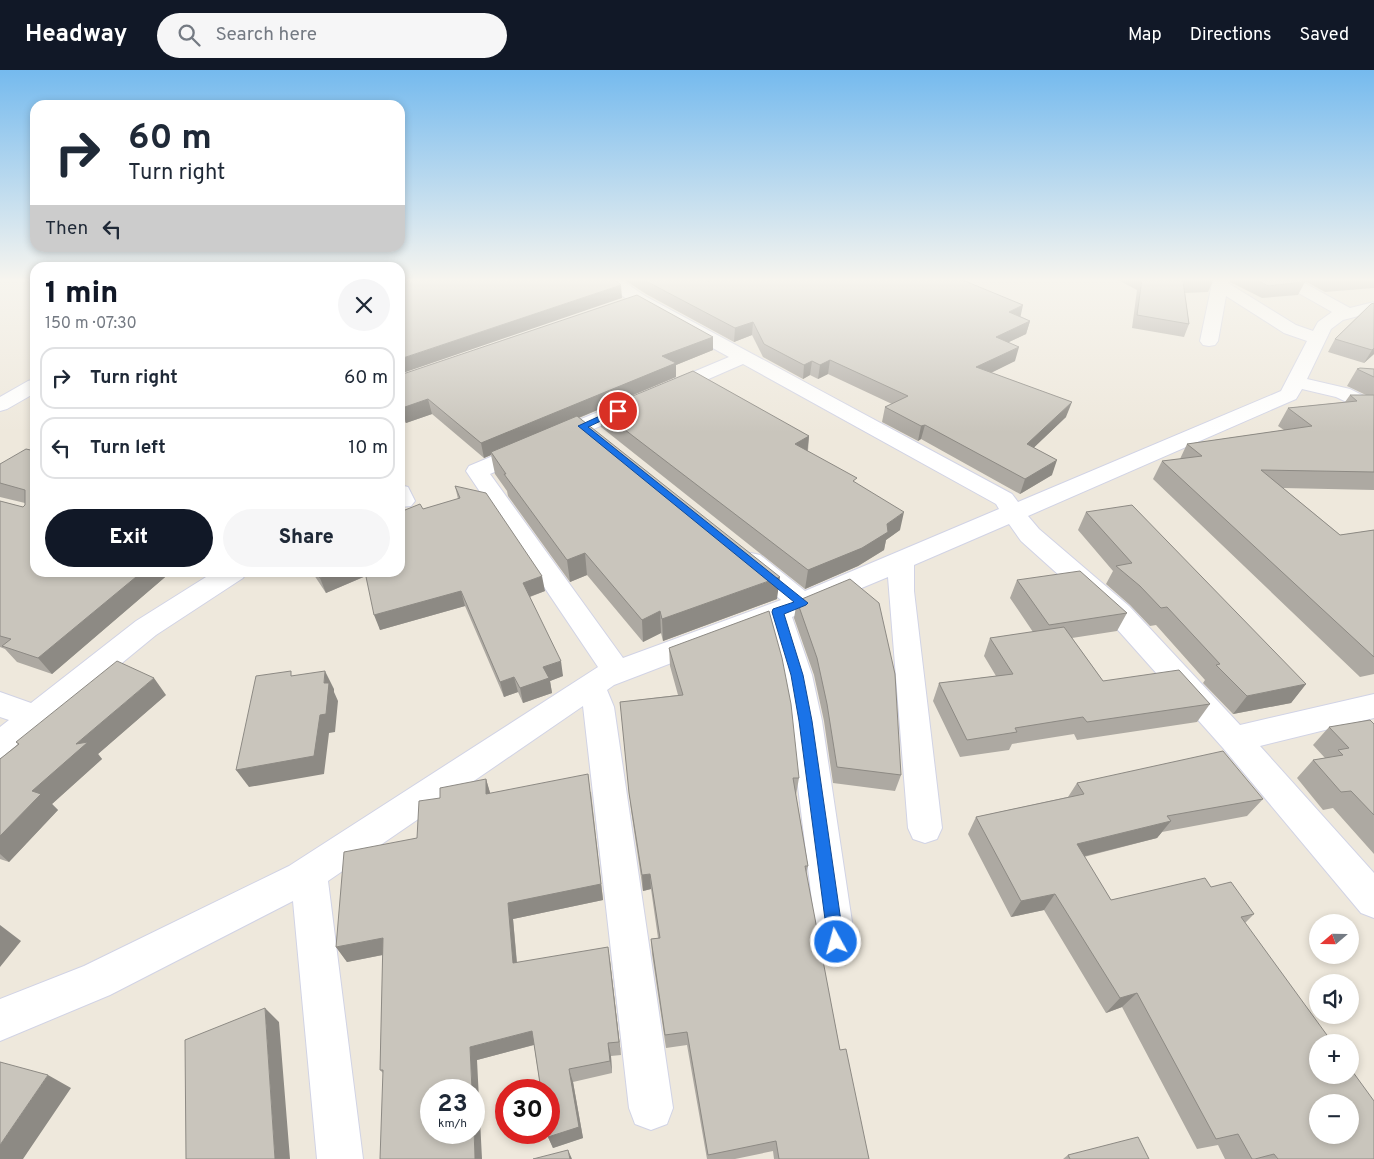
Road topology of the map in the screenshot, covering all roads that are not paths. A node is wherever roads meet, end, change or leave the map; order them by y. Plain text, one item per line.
1 (687, 330) edge
2 (1211, 330) edge
3 (1292, 330) edge
4 (1322, 330) edge
5 (1317, 338) junction
6 (1209, 341) dead end
7 (744, 357) junction
8 (1348, 377) dead end
9 (1296, 382) junction
10 (30, 388) edge
11 (1326, 389) junction
12 (0, 405) edge
13 (1374, 409) edge
14 (582, 426) junction
15 (605, 445) edge
16 (1015, 512) junction
17 (734, 548) edge
18 (901, 560) junction
19 (226, 577) edge
20 (790, 607) junction
21 (602, 680) junction
22 (0, 704) edge
23 (1374, 706) edge
24 (35, 717) junction
25 (1234, 739) junction
26 (0, 745) edge
27 (925, 828) dead end
28 (309, 873) junction
29 (1374, 900) edge
30 (836, 942) dead end
31 (0, 1020) edge
32 (651, 1108) dead end
33 (340, 1159) edge

1 - 7 street
2 - 6 street
3 - 5 street
4 - 5 street
5 - 9 street
7 - 14 street
7 - 16 street
8 - 11 street
9 - 11 street
9 - 16 street
10 - 12 street
11 - 13 street
14 - 15 street
14 - 21 street
16 - 18 street
16 - 25 street
17 - 20 street
18 - 20 street
18 - 27 street
19 - 24 street
20 - 21 street
20 - 30 street
21 - 28 street
21 - 32 street
22 - 24 street
23 - 25 street
24 - 26 street
25 - 29 street
28 - 31 street
28 - 33 street

